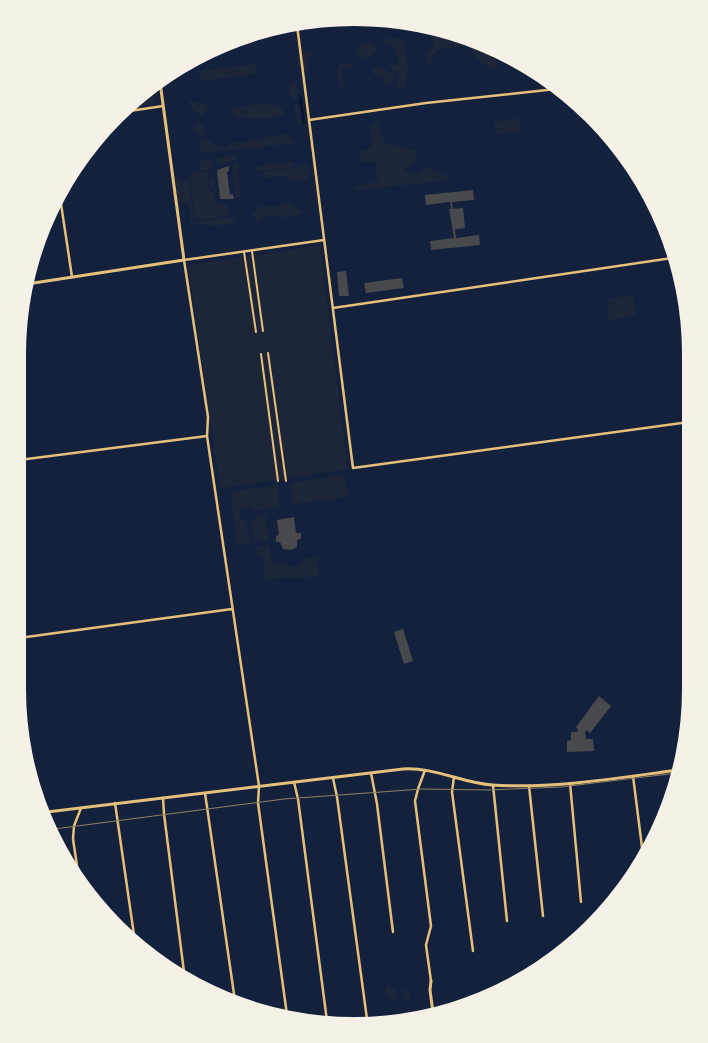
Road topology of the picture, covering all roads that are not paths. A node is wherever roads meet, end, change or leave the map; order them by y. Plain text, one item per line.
1 (298, 31) edge
2 (161, 89) edge
3 (548, 90) edge
4 (163, 106) junction
5 (135, 110) edge
6 (309, 120) junction
7 (61, 206) edge
8 (324, 240) junction
9 (252, 251) junction
10 (244, 252) junction
11 (668, 259) edge
12 (184, 260) junction
13 (72, 277) junction
14 (34, 282) edge
15 (333, 308) junction
16 (264, 331) dead end
17 (256, 332) dead end
18 (268, 353) dead end
19 (260, 354) dead end
20 (682, 423) edge
21 (207, 436) junction
22 (26, 459) edge
23 (286, 480) dead end
24 (278, 481) dead end
25 (232, 609) junction
26 (26, 637) edge
27 (426, 769) junction
28 (672, 771) edge
29 (371, 773) junction
30 (633, 776) junction
31 (454, 777) junction
32 (333, 778) junction
33 (294, 782) junction
34 (570, 782) junction
35 (493, 785) junction
36 (529, 785) junction
37 (259, 786) junction
38 (205, 793) junction
39 (163, 798) junction
40 (115, 803) junction
41 (82, 807) junction
42 (50, 812) edge
43 (642, 846) edge
44 (77, 864) edge
45 (582, 902) dead end
46 (544, 916) dead end
47 (507, 921) dead end
48 (134, 932) edge
49 (393, 932) dead end
50 (473, 951) dead end
51 (184, 969) edge
52 (431, 981) joint
53 (234, 994) edge
54 (432, 1008) edge
55 (286, 1010) edge
56 (326, 1015) edge
57 (367, 1016) edge

1 - 6 street
2 - 4 street
3 - 6 street
4 - 5 street
4 - 12 street
6 - 8 street
7 - 13 street
8 - 9 street
8 - 15 street
9 - 10 street
9 - 16 street
10 - 12 street
10 - 17 street
11 - 15 street
12 - 13 street
12 - 21 street
13 - 14 street
15 - 20 street
18 - 23 street
19 - 24 street
21 - 22 street
21 - 25 street
25 - 26 street
25 - 37 street
27 - 29 street
27 - 31 street
27 - 52 street
28 - 30 street
29 - 32 street
29 - 49 street
30 - 34 street
30 - 43 street
31 - 35 street
31 - 50 street
32 - 33 street
32 - 57 street
33 - 37 street
33 - 56 street
34 - 36 street
34 - 45 street
35 - 36 street
35 - 47 street
36 - 46 street
37 - 38 street
37 - 55 street
38 - 39 street
38 - 53 street
39 - 40 street
39 - 51 street
40 - 41 street
40 - 48 street
41 - 42 street
41 - 44 street
52 - 54 street

